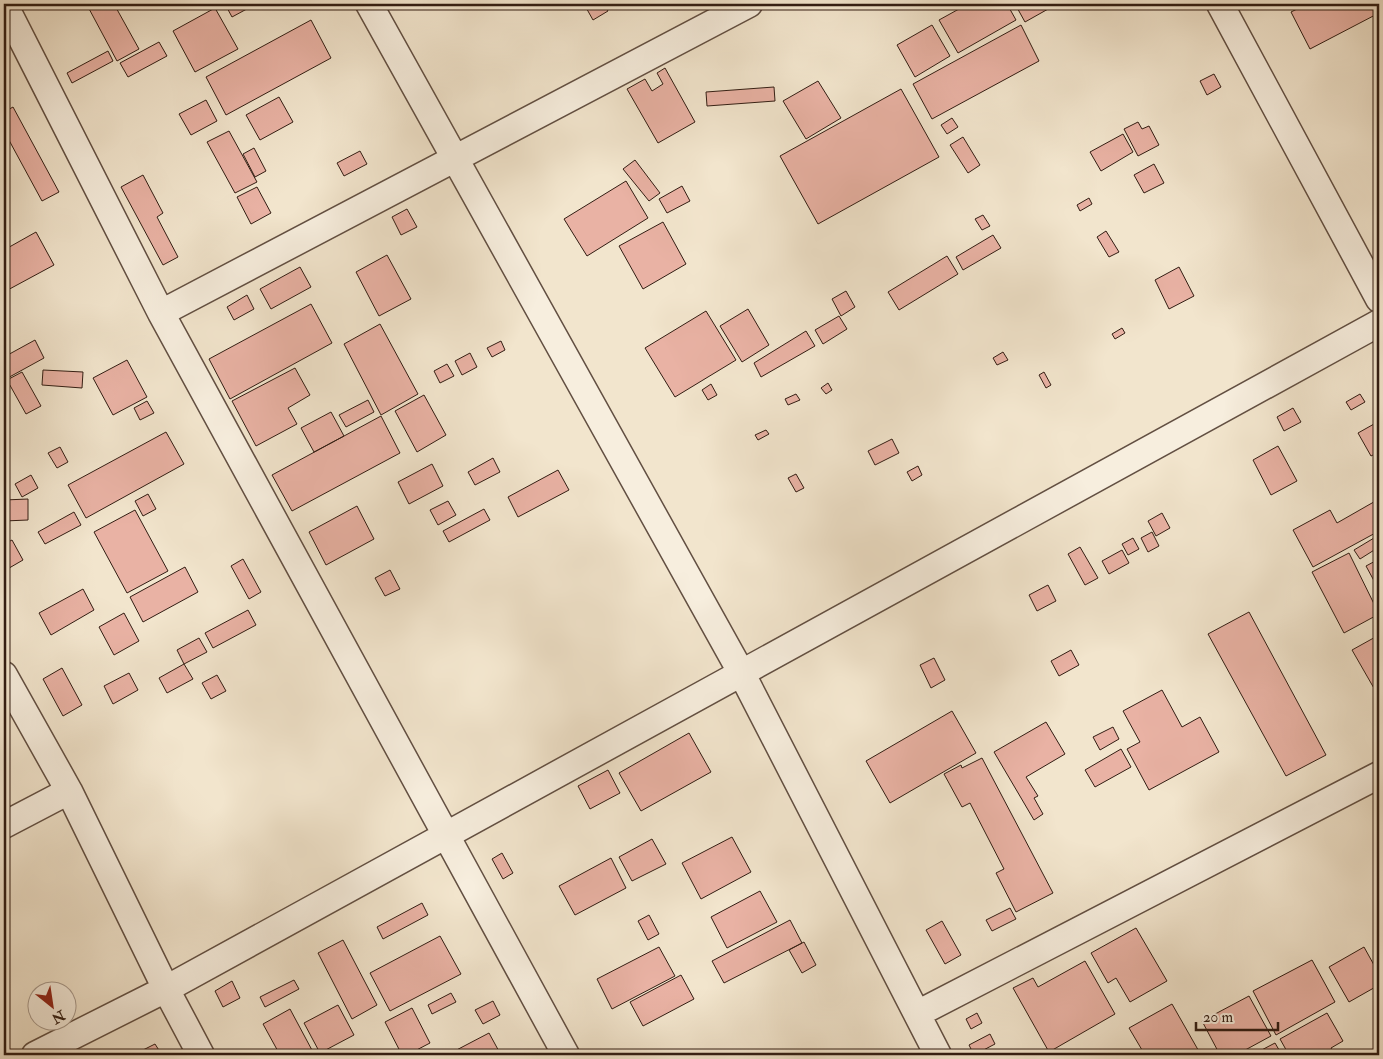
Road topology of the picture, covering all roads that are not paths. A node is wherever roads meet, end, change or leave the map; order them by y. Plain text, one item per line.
1 (4, 4) edge
2 (369, 4) edge
3 (749, 4) edge
4 (1220, 4) edge
5 (453, 158) junction
6 (1379, 299) edge
7 (161, 313) junction
8 (1379, 323) edge
9 (742, 674) junction
10 (4, 675) edge
11 (1379, 776) edge
12 (69, 791) junction
13 (4, 825) edge
14 (445, 836) junction
15 (166, 989) junction
16 (917, 1014) junction
17 (35, 1055) edge
18 (201, 1055) edge
19 (566, 1055) edge
20 (938, 1055) edge

1 - 7 street
2 - 5 street
3 - 5 street
4 - 6 street
5 - 7 street
5 - 9 street
7 - 14 street
8 - 9 street
9 - 14 street
9 - 16 street
10 - 12 street
11 - 16 street
12 - 13 street
12 - 15 street
14 - 15 street
14 - 19 street
15 - 17 street
15 - 18 street
16 - 20 street

